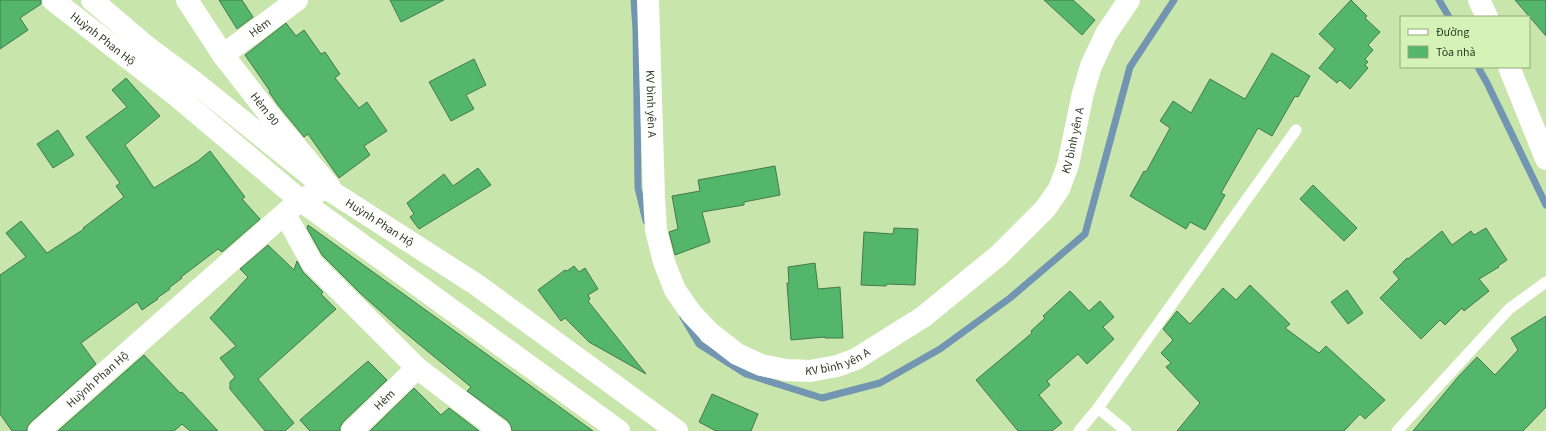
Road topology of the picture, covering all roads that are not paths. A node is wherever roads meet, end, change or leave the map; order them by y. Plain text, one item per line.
1 (53, 0) edge
2 (92, 0) edge
3 (187, 0) edge
4 (297, 0) edge
5 (648, 0) edge
6 (1129, 0) edge
7 (1479, 0) edge
8 (1487, 16) edge
9 (223, 55) junction
10 (1509, 68) edge
11 (1296, 130) dead end
12 (1546, 159) edge
13 (326, 188) junction
14 (293, 207) junction
15 (1546, 282) edge
16 (417, 368) junction
17 (1098, 408) junction
18 (39, 431) edge
19 (352, 431) edge
20 (500, 431) edge
21 (619, 431) edge
22 (677, 431) edge
23 (1079, 431) edge
24 (1126, 431) edge
25 (1397, 431) edge

1 - 14 street, Huỳnh Phan Hộ
2 - 13 street, Huỳnh Phan Hộ
3 - 9 street, Hẻm 90
4 - 9 street, Hẻm
5 - 6 street, KV bình yên A
7 - 8 street
9 - 13 street, Hẻm 90
10 - 12 street
11 - 17 lane
13 - 14 street
13 - 22 street, Huỳnh Phan Hộ
14 - 16 street
14 - 18 street, Huỳnh Phan Hộ
14 - 21 street, Huỳnh Phan Hộ
15 - 25 lane
16 - 19 street, Hẻm
16 - 20 street
17 - 23 lane
17 - 24 lane

